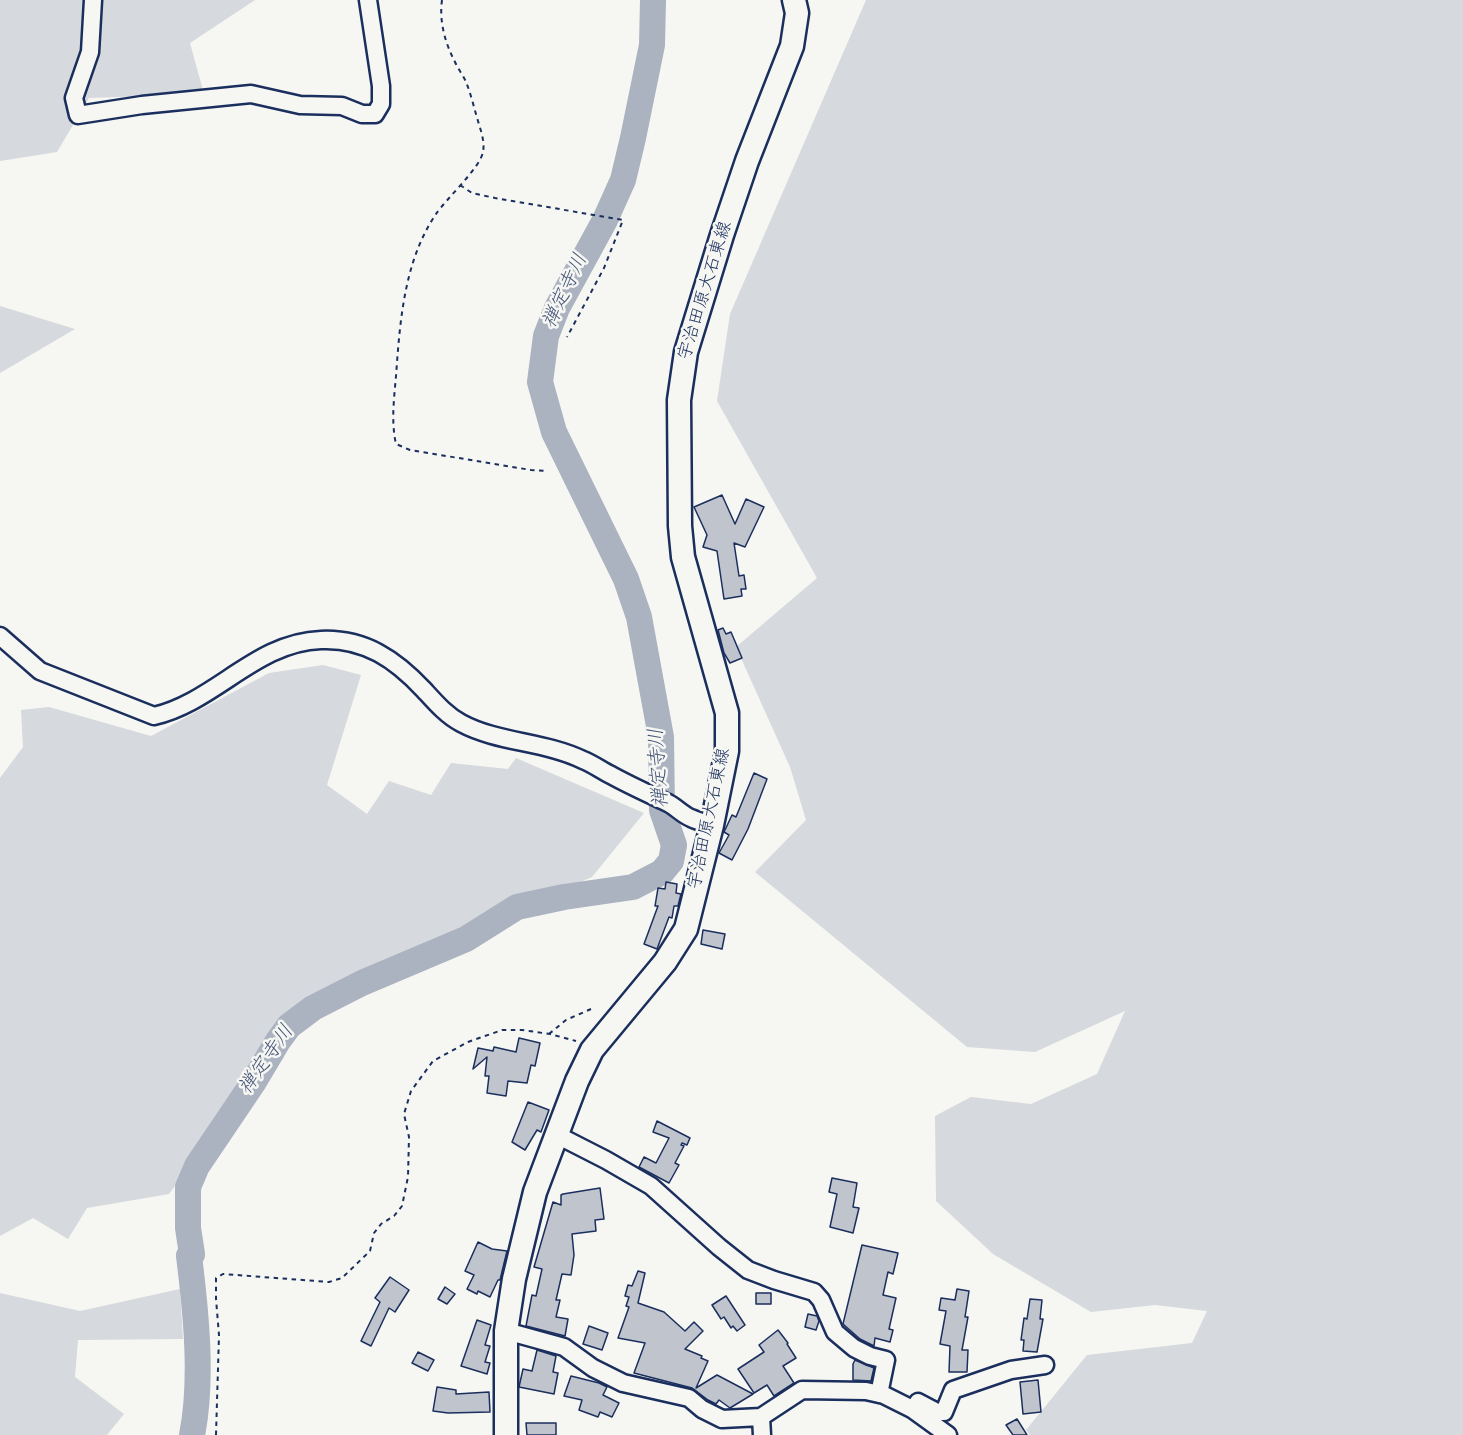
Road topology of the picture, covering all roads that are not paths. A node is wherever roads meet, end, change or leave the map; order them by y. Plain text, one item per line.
1 (93, 0) edge
2 (368, 0) edge
3 (794, 0) edge
4 (0, 636) edge
5 (712, 825) junction
6 (557, 1135) junction
7 (506, 1331) junction
8 (1045, 1365) dead end
9 (879, 1394) junction
10 (906, 1406) junction
11 (761, 1417) junction
12 (506, 1435) edge
13 (762, 1435) edge
14 (948, 1435) edge

1 - 2 street
3 - 5 main road, 宇治田原大石東線
4 - 5 street
5 - 6 main road, 宇治田原大石東線
6 - 7 main road, 宇治田原大石東線
6 - 9 street
7 - 11 street
7 - 12 main road, 宇治田原大石東線
8 - 10 street
9 - 10 street
9 - 11 street
10 - 14 street
11 - 13 street

